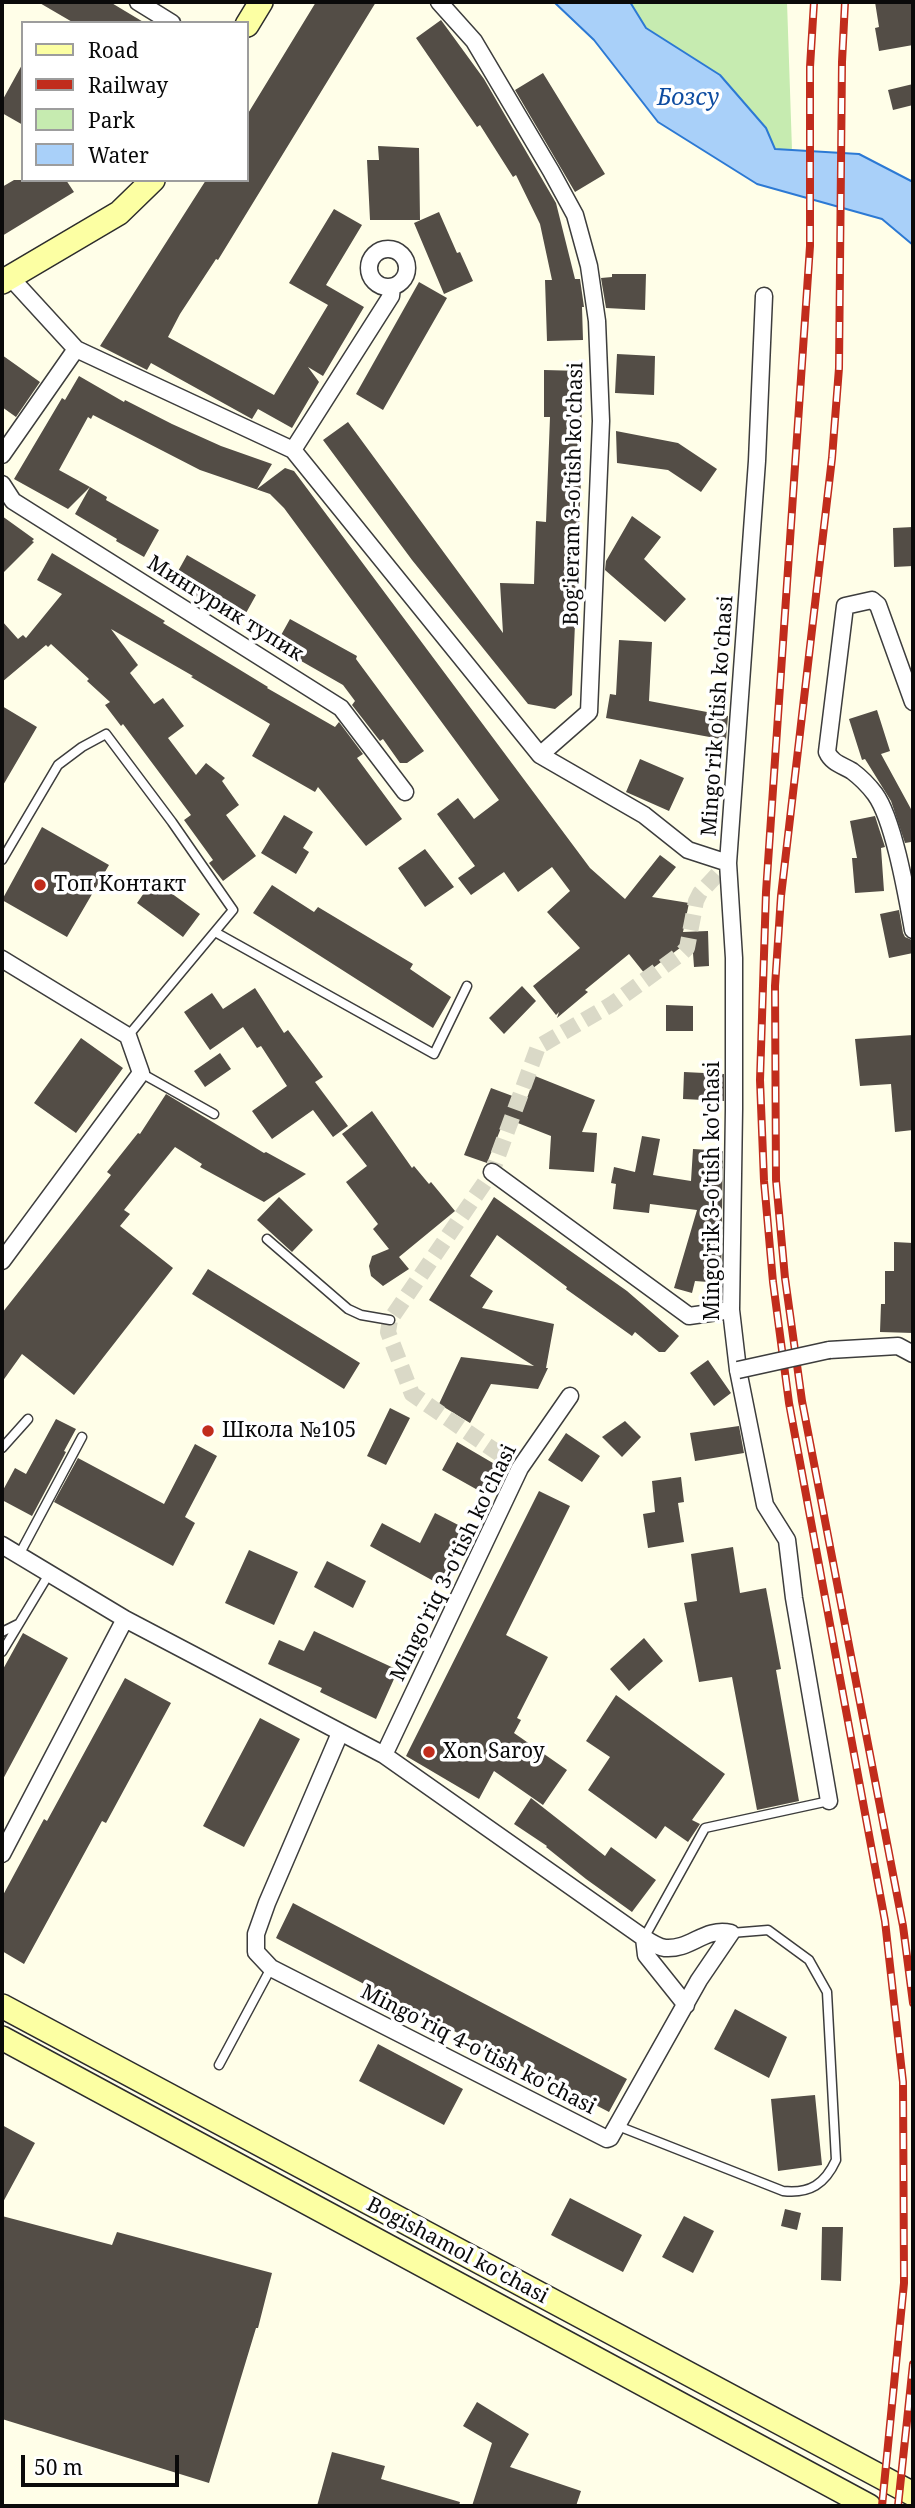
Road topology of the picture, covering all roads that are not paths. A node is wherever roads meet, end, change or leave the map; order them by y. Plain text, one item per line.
1 (138, 2) edge
2 (261, 2) edge
3 (439, 2) edge
4 (169, 21) edge
5 (248, 23) edge
6 (151, 182) edge
7 (6, 280) edge
8 (392, 287) dead end
9 (764, 296) dead end
10 (76, 349) junction
11 (293, 450) junction
12 (2, 455) edge
13 (2, 484) edge
14 (913, 702) edge
15 (540, 755) junction
16 (405, 792) dead end
17 (2, 860) edge
18 (728, 863) junction
19 (913, 930) edge
20 (215, 932) junction
21 (2, 959) edge
22 (467, 986) dead end
23 (128, 1036) junction
24 (141, 1073) junction
25 (214, 1114) dead end
26 (492, 1172) dead end
27 (267, 1239) dead end
28 (2, 1261) edge
29 (731, 1310) junction
30 (390, 1320) dead end
31 (913, 1354) edge
32 (738, 1370) junction
33 (570, 1396) dead end
34 (28, 1419) dead end
35 (82, 1437) dead end
36 (2, 1448) edge
37 (2, 1545) edge
38 (19, 1555) junction
39 (50, 1574) junction
40 (125, 1619) junction
41 (18, 1624) junction
42 (2, 1632) edge
43 (2, 1652) edge
44 (340, 1732) junction
45 (384, 1755) junction
46 (829, 1801) joint
47 (2, 1854) edge
48 (731, 1933) junction
49 (644, 1938) junction
50 (271, 1968) junction
51 (687, 2005) junction
52 (2, 2006) edge
53 (2, 2038) edge
54 (219, 2065) dead end
55 (618, 2126) junction
56 (913, 2494) edge
57 (869, 2506) edge

1 - 4 street
2 - 5 main road
3 - 15 street, Bog'ieram 3-o'tish ko'chasi
6 - 7 main road
7 - 10 street, Mingo'rik o'tish ko'chasi
8 - 11 street
9 - 18 street, Mingo'rik o'tish ko'chasi
10 - 11 street, Mingo'rik o'tish ko'chasi
10 - 12 street
11 - 15 street, Mingo'rik o'tish ko'chasi
13 - 16 street, Мингурик тупик
14 - 19 street
15 - 18 street, Mingo'rik o'tish ko'chasi
17 - 20 lane
18 - 29 street, Mingo'rik 3-o'tish ko'chasi
20 - 22 lane
20 - 23 lane
21 - 23 street
23 - 24 street
24 - 25 lane
24 - 28 street
26 - 29 street
27 - 30 lane
29 - 32 street, Mingo'rik 3-o'tish ko'chasi
31 - 32 street, bridge
32 - 46 street, Mingo'rik 3-o'tish ko'chasi
33 - 45 street, Mingo'riq 3-o'tish ko'chasi
34 - 36 lane
35 - 38 lane
37 - 38 street
38 - 39 street
39 - 40 street
39 - 41 lane
40 - 44 street
40 - 47 street
41 - 42 lane
41 - 43 lane
44 - 45 street
44 - 50 street
45 - 49 street
46 - 49 lane
48 - 49 street
48 - 51 street, Mingo'riq 4-o'tish ko'chasi
48 - 55 lane
49 - 51 street
50 - 54 lane
50 - 55 street, Mingo'riq 4-o'tish ko'chasi
51 - 55 street, Mingo'riq 4-o'tish ko'chasi
52 - 56 main road, Bogishamol ko'chasi
53 - 57 main road, Bogishamol ko'chasi

